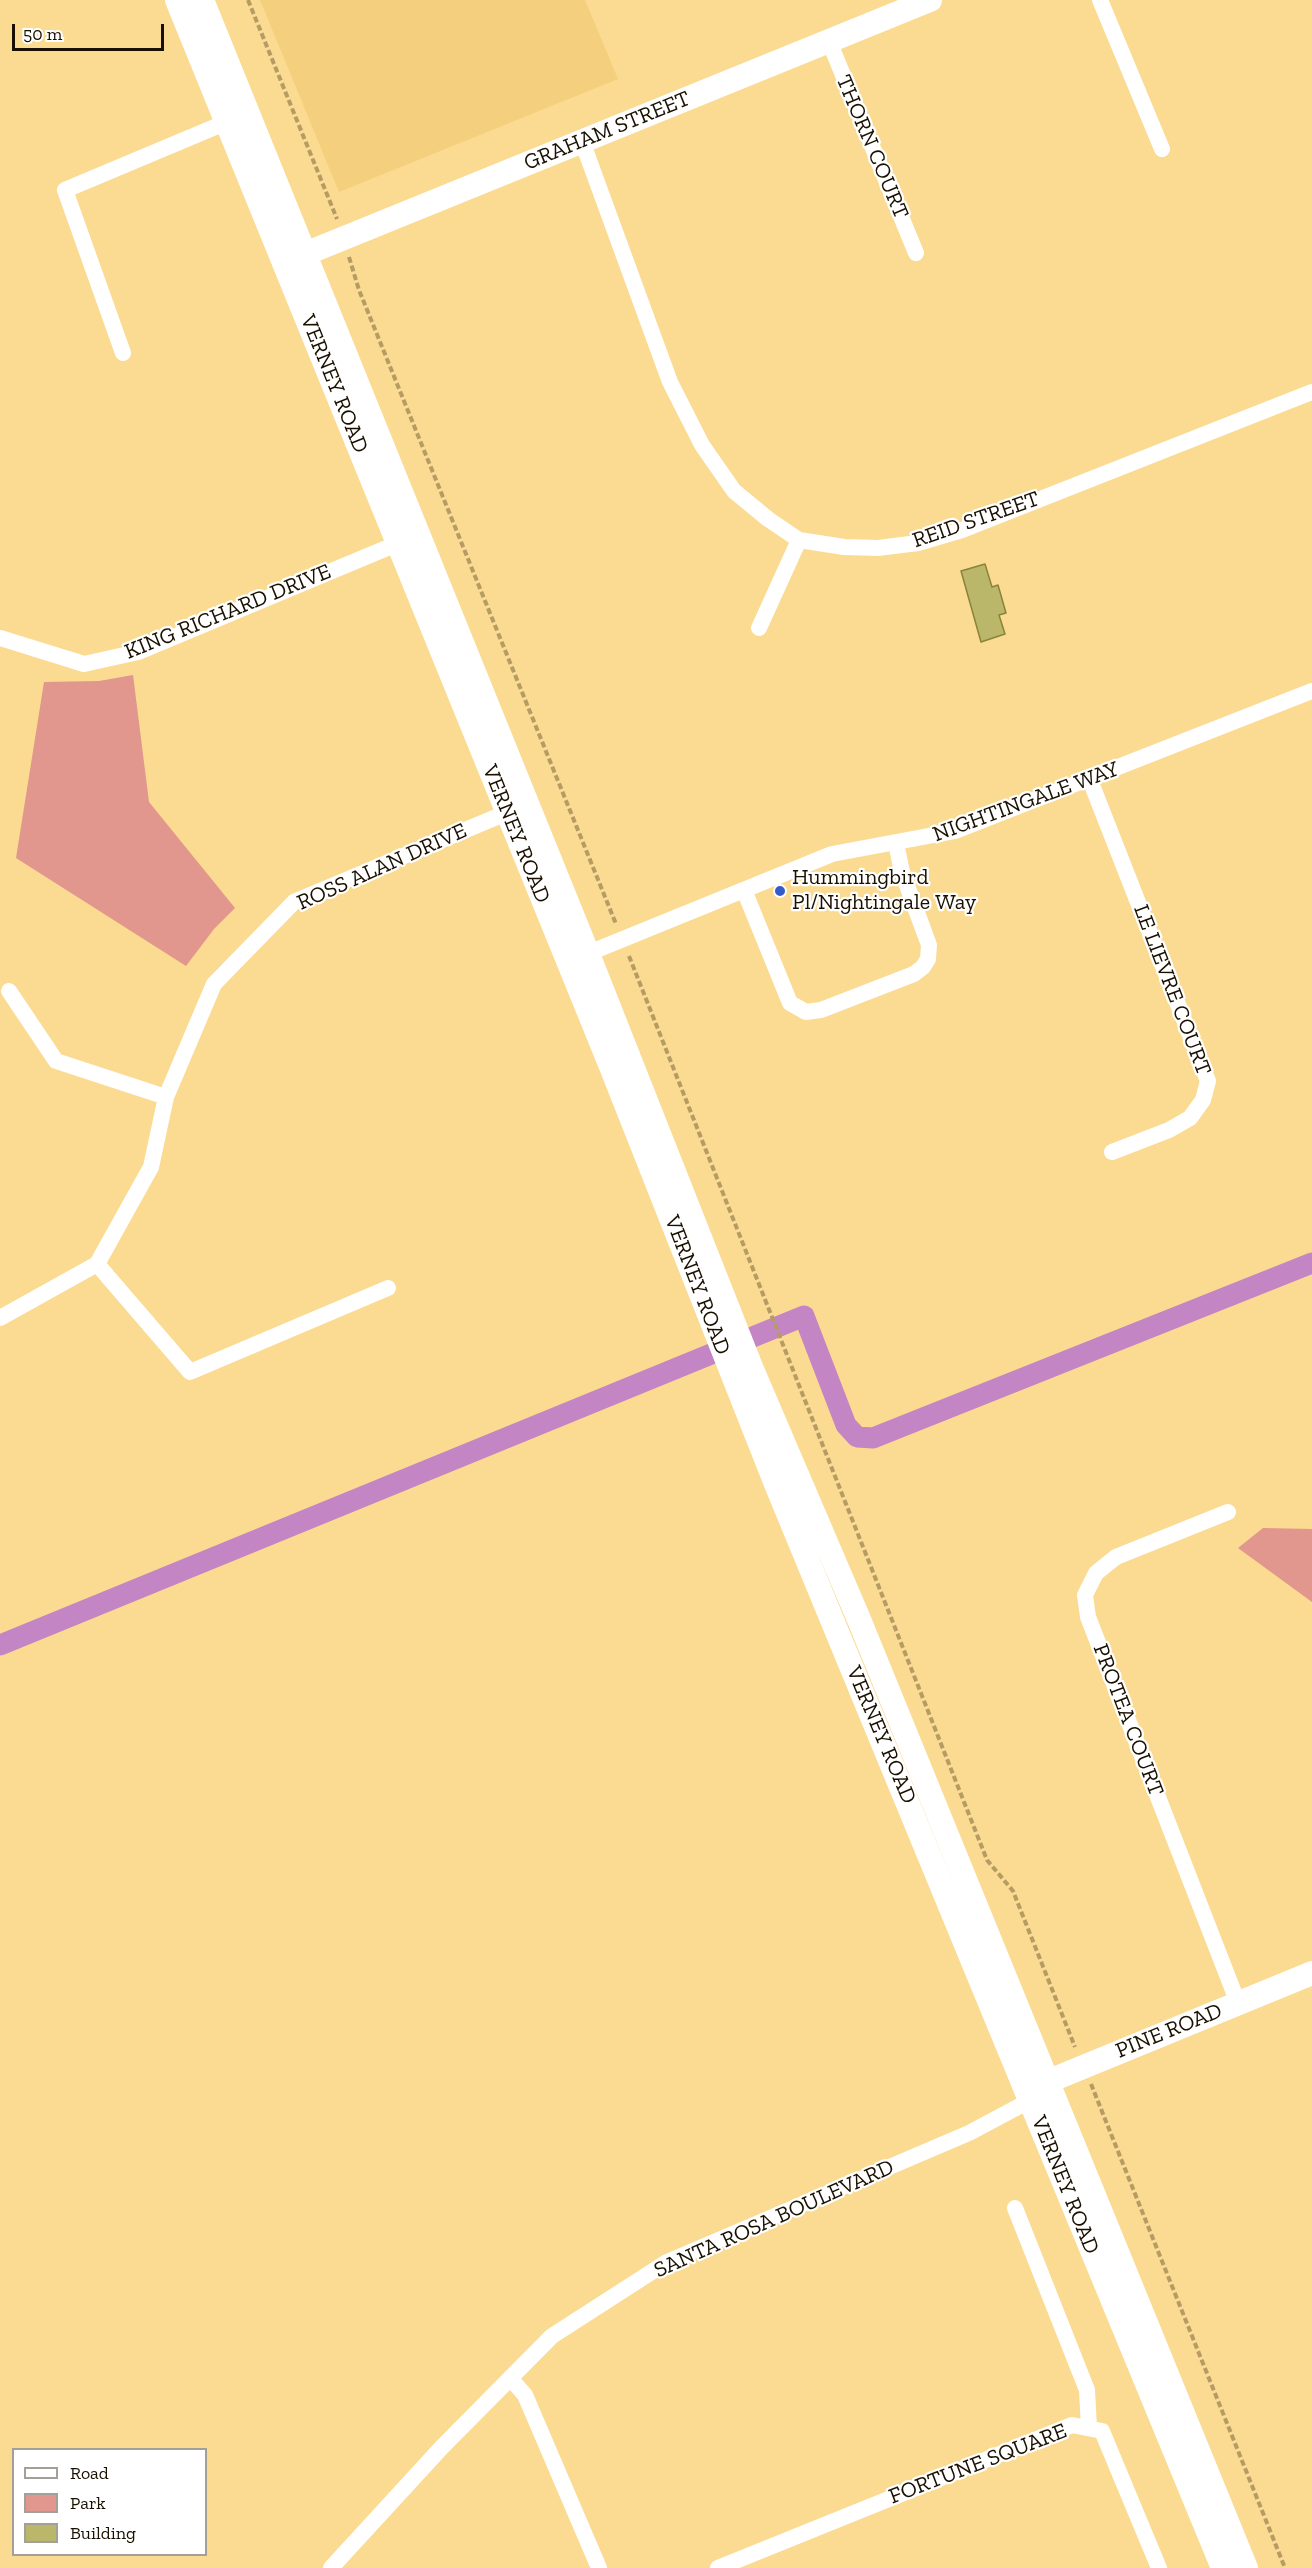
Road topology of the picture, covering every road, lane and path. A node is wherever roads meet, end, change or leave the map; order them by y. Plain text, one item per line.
1 (177, 0) edge
2 (202, 0) edge
3 (248, 0) edge
4 (930, 0) edge
5 (1100, 0) edge
6 (829, 40) junction
7 (238, 118) junction
8 (582, 141) junction
9 (1162, 148) dead end
10 (343, 238) junction
11 (916, 253) dead end
12 (294, 258) junction
13 (123, 353) dead end
14 (1312, 392) edge
15 (408, 539) junction
16 (799, 540) junction
17 (759, 628) dead end
18 (0, 638) edge
19 (1312, 691) edge
20 (1090, 780) junction
21 (517, 809) junction
22 (896, 843) junction
23 (744, 890) junction
24 (622, 940) junction
25 (578, 958) junction
26 (9, 991) dead end
27 (166, 1097) junction
28 (1112, 1152) dead end
29 (97, 1264) junction
30 (388, 1288) dead end
31 (0, 1318) edge
32 (1228, 1512) dead end
33 (1312, 1973) edge
34 (1238, 2003) junction
35 (1084, 2066) junction
36 (1035, 2090) junction
37 (1016, 2208) dead end
38 (510, 2378) junction
39 (1089, 2428) junction
40 (332, 2568) edge
41 (599, 2568) edge
42 (718, 2568) edge
43 (1160, 2568) edge
44 (1223, 2568) edge
45 (1245, 2568) edge
46 (1285, 2568) edge

1 - 7 street, VERNEY ROAD
2 - 7 street, VERNEY ROAD
3 - 10 path
4 - 6 street, GRAHAM STREET
5 - 9 street
6 - 8 street, GRAHAM STREET
6 - 11 street, THORN COURT
7 - 12 street, VERNEY ROAD
7 - 13 street
8 - 10 street, GRAHAM STREET
8 - 16 street, REID STREET
10 - 12 street, GRAHAM STREET
10 - 24 path
12 - 15 street, VERNEY ROAD
14 - 16 street, REID STREET
15 - 18 street, KING RICHARD DRIVE
15 - 21 street, VERNEY ROAD
16 - 17 street
19 - 20 street, NIGHTINGALE WAY
20 - 22 street, NIGHTINGALE WAY
20 - 28 street, LE LIEVRE COURT
21 - 25 street, VERNEY ROAD
21 - 27 street, ROSS ALAN DRIVE
22 - 23 street, NIGHTINGALE WAY
22 - 23 street
23 - 24 street, NIGHTINGALE WAY
24 - 25 street, NIGHTINGALE WAY
24 - 35 path
25 - 36 street, VERNEY ROAD
26 - 27 street
27 - 29 street, ROSS ALAN DRIVE
29 - 30 street
29 - 31 street
32 - 34 street, PROTEA COURT
33 - 34 street, PINE ROAD
34 - 35 street, PINE ROAD
35 - 36 street, PINE ROAD
35 - 46 path
36 - 38 street, SANTA ROSA BOULEVARD
36 - 44 street, VERNEY ROAD
36 - 45 street, VERNEY ROAD
37 - 39 street
38 - 40 street, SANTA ROSA BOULEVARD
38 - 41 street
39 - 42 street, FORTUNE SQUARE
39 - 43 street, FORTUNE SQUARE

